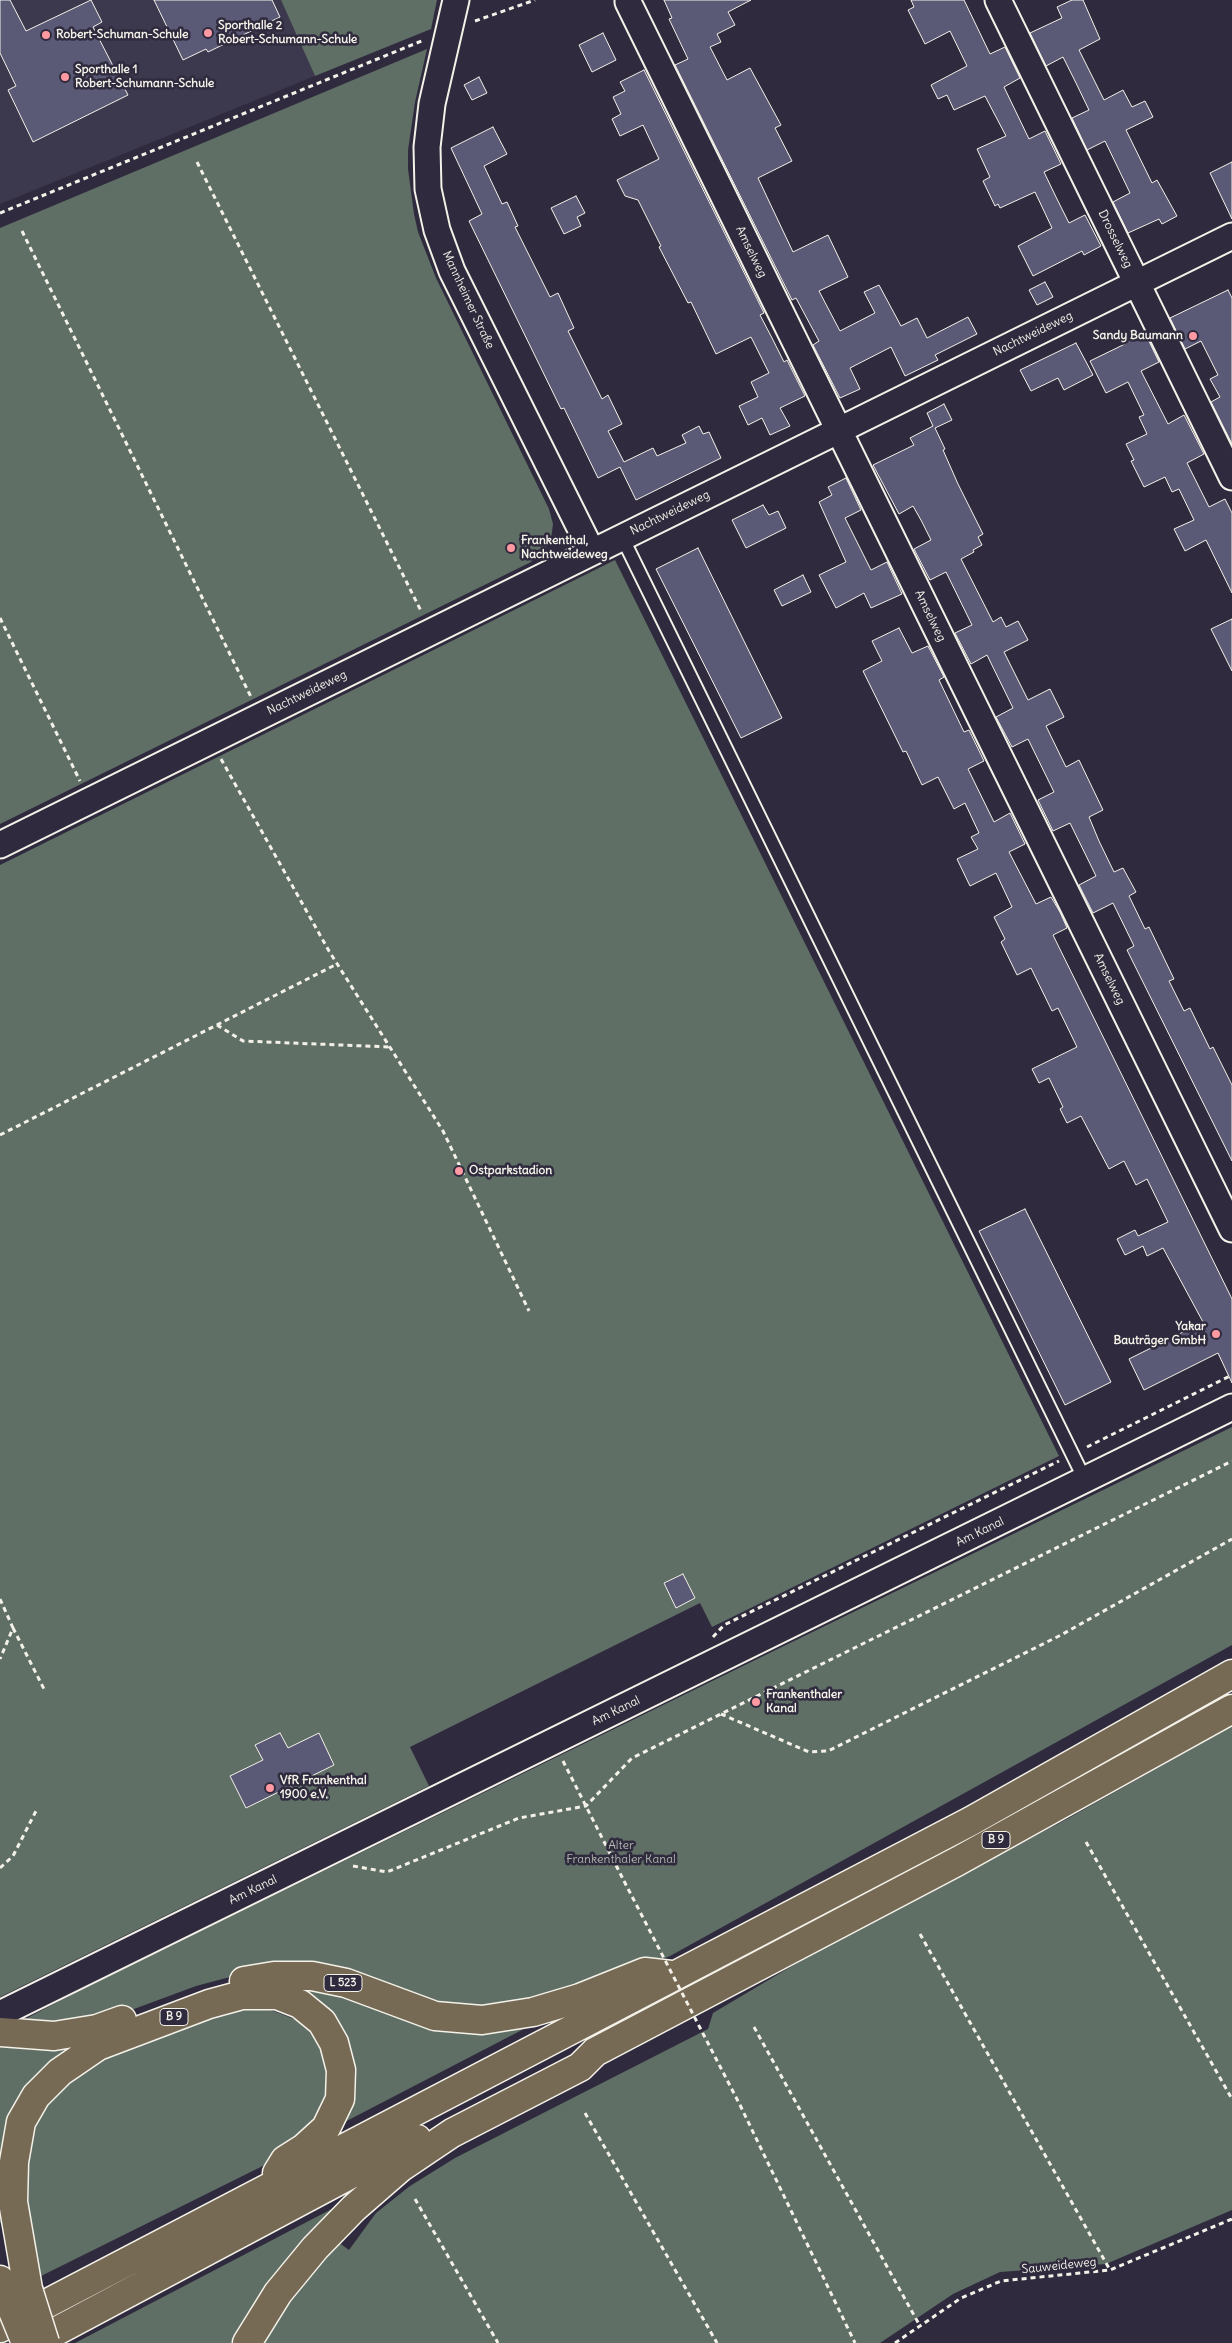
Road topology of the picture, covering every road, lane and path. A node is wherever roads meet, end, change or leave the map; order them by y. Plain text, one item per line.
1 (456, 0) edge
2 (535, 0) edge
3 (998, 0) edge
4 (628, 2) dead end
5 (449, 30) junction
6 (197, 162) dead end
7 (0, 213) edge
8 (22, 231) dead end
9 (1232, 236) edge
10 (1137, 284) junction
11 (838, 429) junction
12 (1232, 477) edge
13 (622, 537) junction
14 (592, 552) junction
15 (0, 618) edge
16 (432, 632) junction
17 (260, 716) junction
18 (211, 741) junction
19 (90, 800) junction
20 (0, 845) edge
21 (336, 964) junction
22 (216, 1025) junction
23 (390, 1047) junction
24 (0, 1135) edge
25 (1232, 1230) edge
26 (529, 1311) dead end
27 (1232, 1407) edge
28 (1232, 1461) edge
29 (1087, 1484) junction
30 (1232, 1539) edge
31 (0, 1599) edge
32 (13, 1628) junction
33 (0, 1659) edge
34 (1232, 1674) edge
35 (45, 1691) dead end
36 (1232, 1709) edge
37 (720, 1714) junction
38 (561, 1756) dead end
39 (586, 1806) junction
40 (37, 1808) dead end
41 (1086, 1842) dead end
42 (352, 1865) dead end
43 (0, 1868) edge
44 (920, 1934) dead end
45 (678, 1975) junction
46 (1, 2026) edge
47 (754, 2027) dead end
48 (595, 2052) junction
49 (1232, 2099) edge
50 (585, 2113) dead end
51 (267, 2189) junction
52 (415, 2199) dead end
53 (1232, 2219) edge
54 (1110, 2270) junction
55 (12, 2289) edge
56 (920, 2326) junction
57 (0, 2328) edge
58 (0, 2338) edge
59 (2, 2343) edge
60 (26, 2343) edge
61 (34, 2343) edge
62 (45, 2343) edge
63 (247, 2343) edge
64 (498, 2343) edge
65 (717, 2343) edge
66 (855, 2343) edge
67 (895, 2343) edge

1 - 5 street, Mannheimer Straße
2 - 5 path
3 - 10 street, Drosselweg
4 - 11 street, Amselweg
5 - 7 path
5 - 14 street, Mannheimer Straße
6 - 16 path
8 - 17 path
9 - 10 street, Nachtweideweg
10 - 11 street, Nachtweideweg
10 - 12 street, Drosselweg
11 - 13 street, Nachtweideweg
11 - 25 street, Amselweg
13 - 14 street, Nachtweideweg
13 - 29 lane
14 - 16 street, Nachtweideweg
15 - 19 path
16 - 17 street, Nachtweideweg
17 - 18 street, Nachtweideweg
18 - 19 street, Nachtweideweg
18 - 21 path
19 - 20 street, Nachtweideweg
21 - 22 path
21 - 23 path
22 - 23 path
22 - 24 path
23 - 26 path
27 - 29 street, Am Kanal
28 - 37 path
29 - 46 street, Am Kanal
30 - 37 path
31 - 32 path
32 - 33 path
32 - 35 path
34 - 45 highway, B 9
36 - 48 highway, B 9
37 - 39 path
38 - 39 path
39 - 42 path
39 - 66 path, bridge
40 - 43 path
41 - 49 path
44 - 54 path
45 - 46 highway, L 523
45 - 51 highway, B 9
47 - 56 path
48 - 61 highway, B 9
48 - 63 highway, B 9
50 - 65 path
51 - 55 highway, B 9
51 - 57 highway, B 9
52 - 64 path
53 - 54 path, Sauweideweg
54 - 56 path, Sauweideweg
55 - 60 highway, bridge
55 - 62 highway, B 9, bridge
56 - 67 path, Sauweideweg
58 - 59 highway

